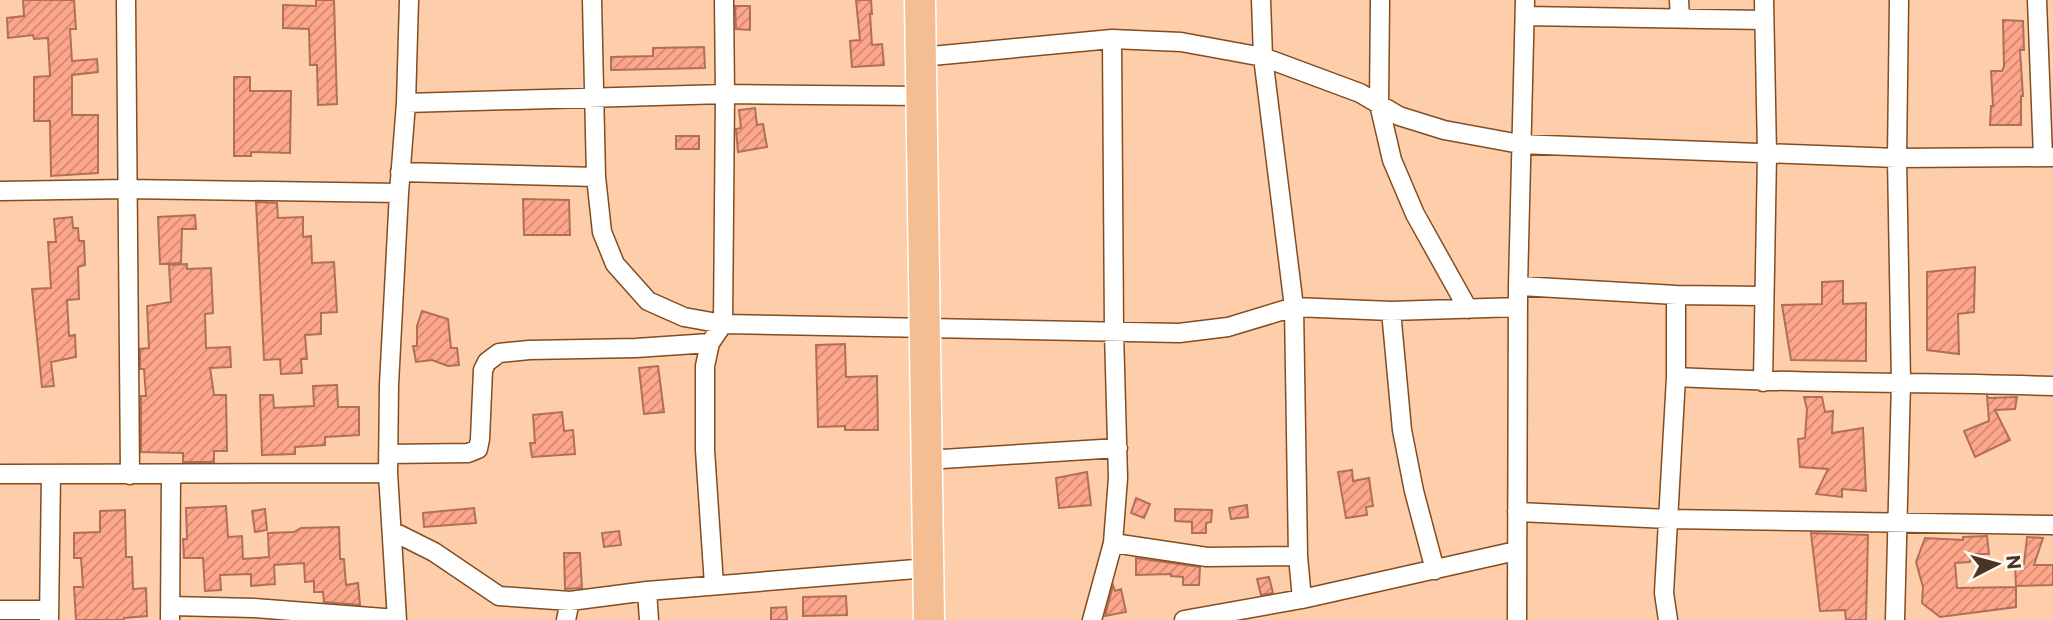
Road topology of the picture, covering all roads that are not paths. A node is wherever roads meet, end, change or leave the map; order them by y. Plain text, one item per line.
1 (126, 0) edge
2 (409, 0) edge
3 (592, 0) edge
4 (724, 0) edge
5 (920, 0) edge
6 (1261, 0) edge
7 (1380, 0) edge
8 (1679, 0) edge
9 (1764, 0) edge
10 (1899, 0) edge
11 (2037, 0) edge
12 (1525, 8) edge
13 (1679, 19) junction
14 (1764, 20) junction
15 (2045, 29) edge
16 (1112, 39) junction
17 (921, 57) junction
18 (1263, 57) junction
19 (725, 94) junction
20 (921, 96) junction
21 (594, 97) junction
22 (406, 103) junction
23 (1379, 104) junction
24 (1520, 144) junction
25 (1767, 154) junction
26 (2048, 157) edge
27 (1898, 158) junction
28 (400, 172) junction
29 (596, 177) junction
30 (127, 189) junction
31 (0, 191) edge
32 (399, 192) junction
33 (1518, 286) junction
34 (1676, 295) junction
35 (1764, 296) junction
36 (1294, 307) junction
37 (1518, 307) junction
38 (1468, 309) junction
39 (1391, 312) junction
40 (723, 324) junction
41 (925, 329) junction
42 (1114, 332) junction
43 (710, 343) junction
44 (1676, 377) junction
45 (1763, 382) junction
46 (1901, 382) junction
47 (2053, 386) edge
48 (1118, 448) junction
49 (388, 454) junction
50 (926, 460) junction
51 (388, 473) junction
52 (0, 474) edge
53 (51, 474) junction
54 (171, 474) junction
55 (130, 475) junction
56 (1517, 512) junction
57 (1668, 519) junction
58 (1898, 523) junction
59 (2053, 525) edge
60 (392, 531) junction
61 (1113, 543) junction
62 (1516, 551) junction
63 (1298, 556) junction
64 (928, 568) junction
65 (1435, 570) junction
66 (714, 585) junction
67 (647, 590) junction
68 (1302, 598) junction
69 (570, 601) junction
70 (0, 610) edge
71 (1269, 612) edge
72 (170, 613) edge
73 (254, 614) edge
74 (49, 615) edge
75 (397, 620) edge
76 (566, 620) edge
77 (649, 620) edge
78 (929, 620) edge
79 (1092, 620) edge
80 (1184, 620) edge
81 (1517, 620) edge
82 (1668, 620) edge
83 (1895, 620) edge

1 - 30 street
2 - 22 street
3 - 21 street
4 - 19 street
5 - 17 highway
6 - 18 street
7 - 23 street
8 - 13 street
9 - 14 street
10 - 27 street
11 - 15 street
12 - 13 street
12 - 24 street
13 - 14 street
14 - 25 street
15 - 26 street
16 - 17 street
16 - 18 street
16 - 42 street
17 - 20 highway
18 - 23 street
18 - 36 street
19 - 20 street
19 - 21 street
19 - 40 street
20 - 41 highway
21 - 22 street
21 - 29 street
22 - 28 street
23 - 24 street
23 - 38 street
24 - 25 street
24 - 33 street
25 - 27 street
25 - 35 street
26 - 27 street
27 - 46 street
28 - 29 street
28 - 32 street
29 - 40 street
30 - 31 street
30 - 32 street
30 - 55 street
32 - 49 street
33 - 34 street
33 - 37 street
34 - 35 street
34 - 44 street
35 - 45 street
36 - 39 street
36 - 42 street
36 - 63 street
37 - 38 street
37 - 56 street
38 - 39 street
39 - 65 street
40 - 41 street
40 - 43 street
41 - 42 street
41 - 50 highway
42 - 48 street
43 - 49 street
43 - 66 street
44 - 45 street
44 - 57 street
45 - 46 street
46 - 47 street
46 - 58 street
48 - 50 street
48 - 61 street
49 - 51 street
50 - 64 highway
51 - 54 street
51 - 60 street
52 - 53 street
53 - 55 street
53 - 74 street
54 - 55 street
54 - 72 street
56 - 57 street
56 - 62 street
57 - 58 street
57 - 82 street
58 - 59 street
58 - 83 street
60 - 69 street
60 - 75 street
61 - 63 street
61 - 79 street
62 - 65 street
62 - 81 street
63 - 68 street
64 - 66 street
64 - 78 highway
65 - 68 street
66 - 67 street
67 - 69 street
67 - 77 street
68 - 71 street
69 - 76 street
70 - 74 street
71 - 80 street
72 - 73 street
73 - 75 street

